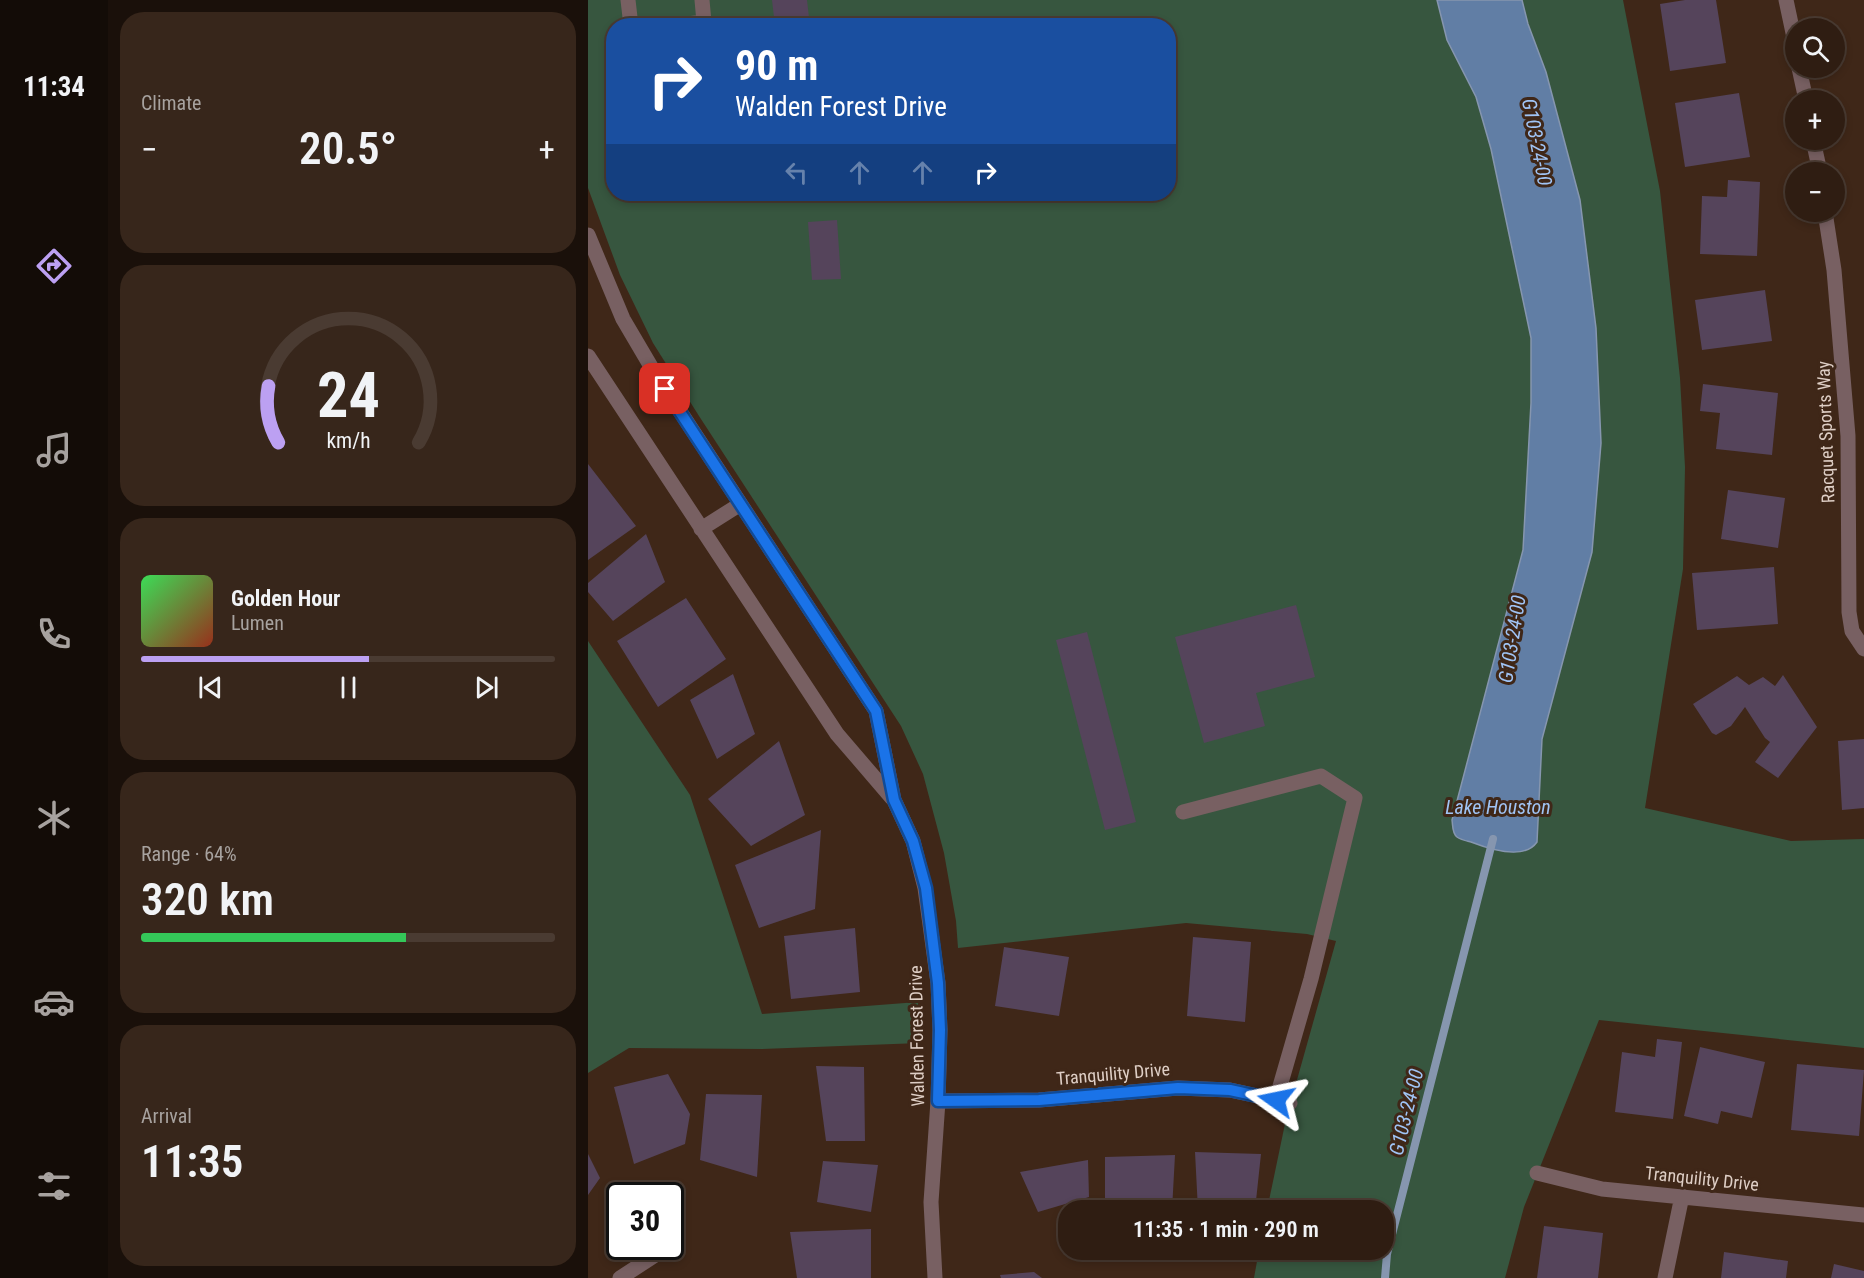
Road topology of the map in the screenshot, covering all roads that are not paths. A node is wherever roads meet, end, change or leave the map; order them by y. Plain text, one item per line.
1 (628, 0) edge
2 (702, 0) edge
3 (1786, 0) edge
4 (630, 18) edge
5 (704, 18) edge
6 (1790, 18) edge
7 (1826, 222) edge
8 (588, 235) edge
9 (588, 356) edge
10 (739, 505) junction
11 (701, 529) junction
12 (1864, 649) edge
13 (894, 800) junction
14 (1183, 812) dead end
15 (938, 1101) junction
16 (1537, 1173) dead end
17 (1682, 1196) junction
18 (1864, 1215) edge
19 (648, 1260) edge
20 (620, 1278) edge
21 (935, 1278) edge
22 (1665, 1278) edge

1 - 4 street
2 - 5 street
3 - 6 street
7 - 12 street, Racquet Sports Way
8 - 10 street, Walden Forest Drive
9 - 11 street, Walden Forest Drive
10 - 11 street
10 - 13 street, Walden Forest Drive
11 - 13 street, Walden Forest Drive
13 - 15 street, Walden Forest Drive
14 - 15 street, Tranquility Drive
15 - 21 street, Walden Forest Drive
16 - 17 street, Tranquility Drive
17 - 18 street, Tranquility Drive
17 - 22 street
19 - 20 street

